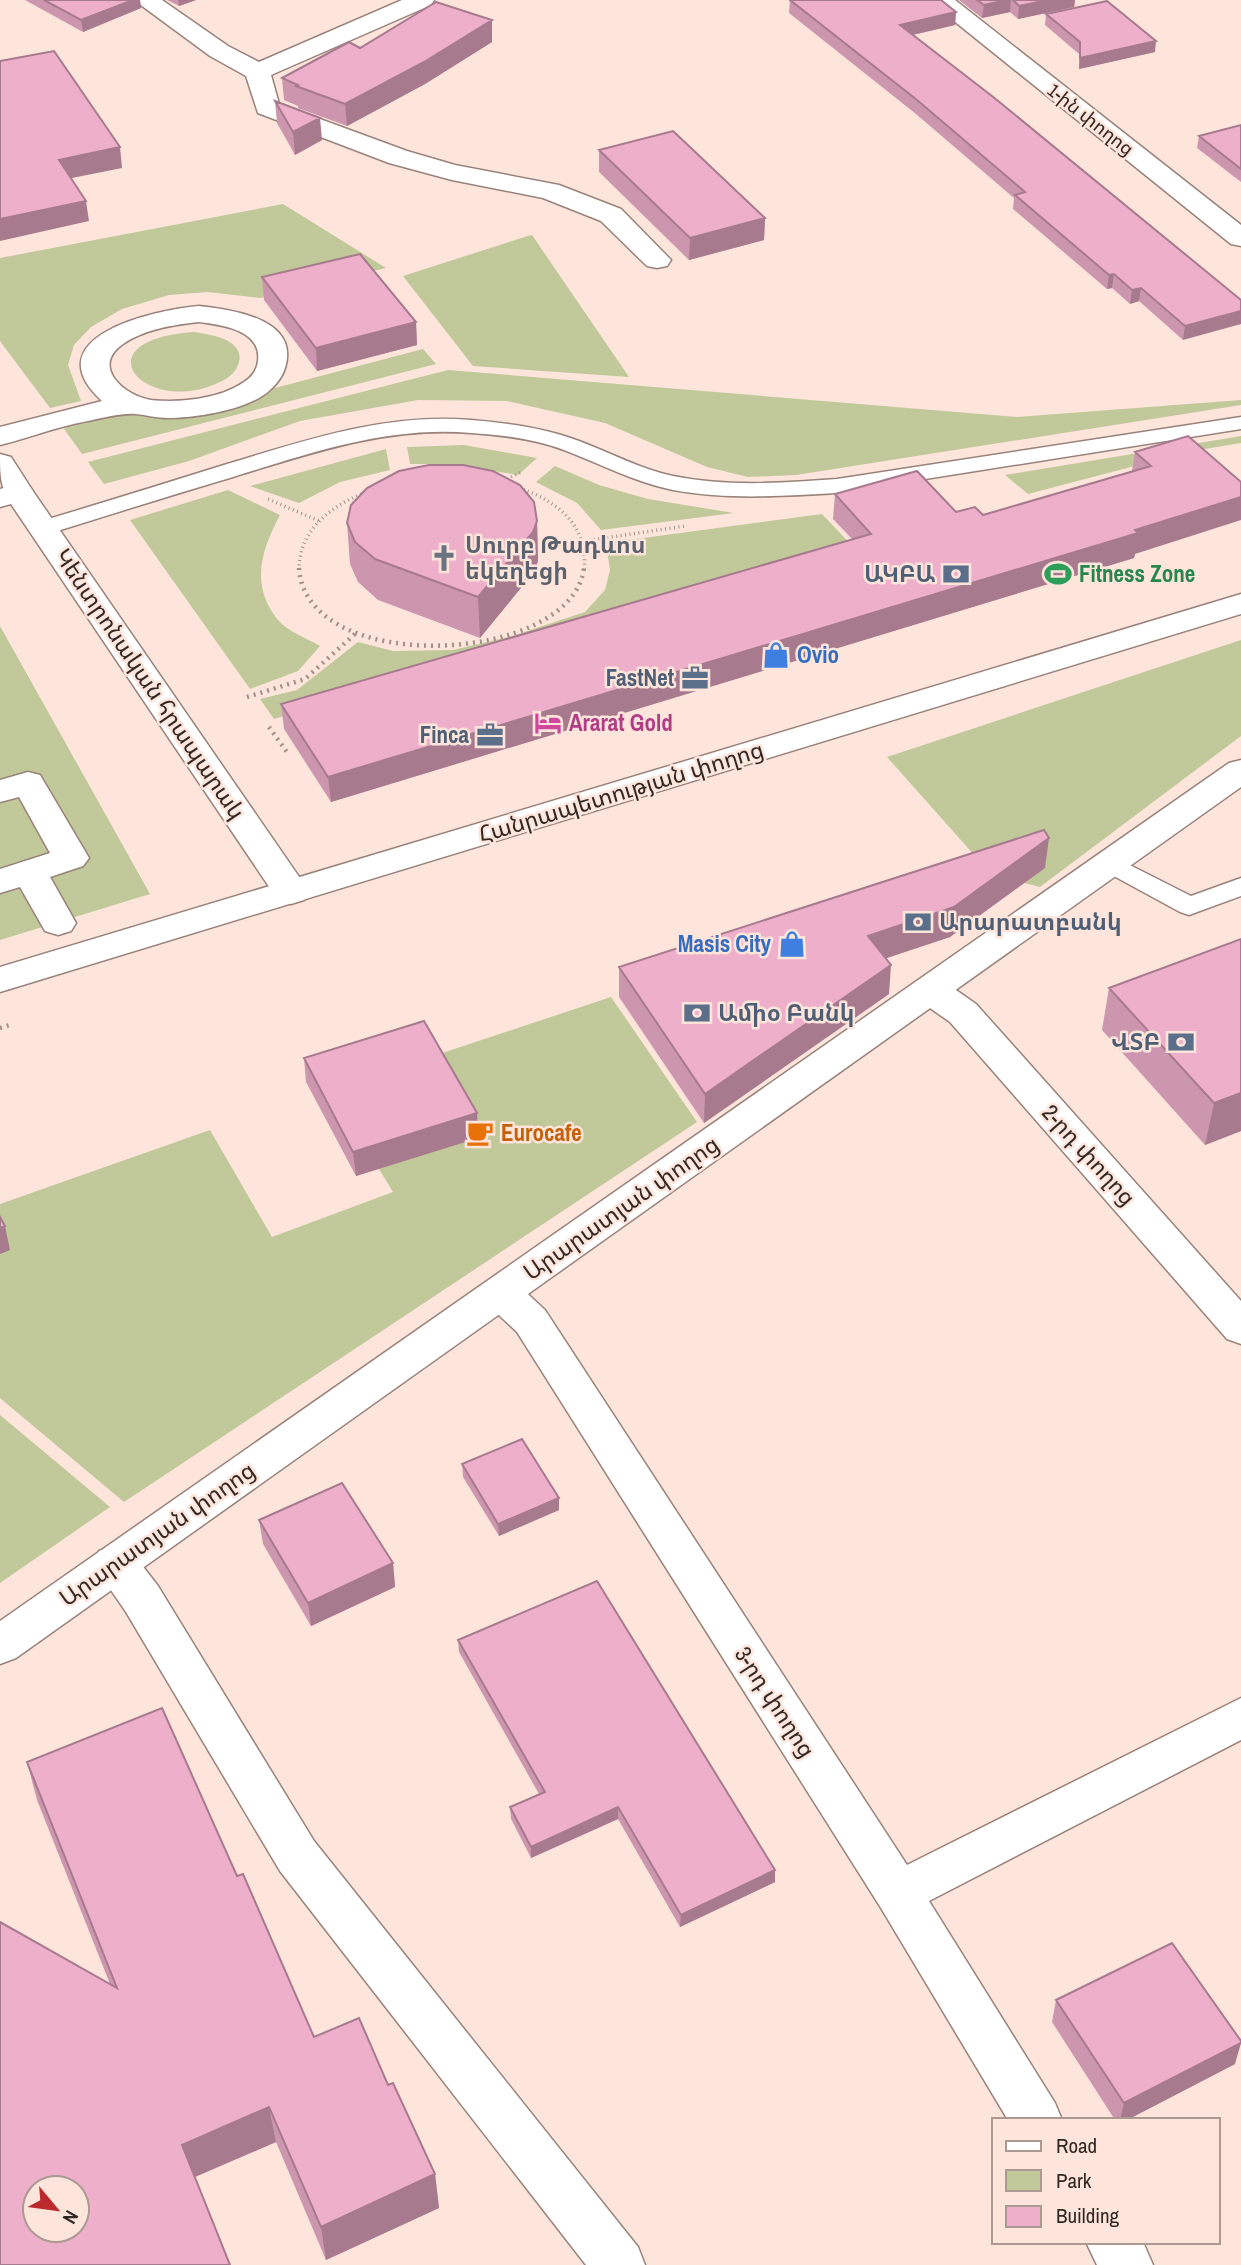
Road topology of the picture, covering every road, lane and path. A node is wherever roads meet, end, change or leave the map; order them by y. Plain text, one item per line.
1 (146, 0) edge
2 (422, 0) edge
3 (940, 0) edge
4 (258, 72) junction
5 (1241, 238) edge
6 (657, 260) dead end
7 (137, 405) junction
8 (1241, 423) edge
9 (0, 436) edge
10 (0, 463) edge
11 (257, 495) dead end
12 (10, 496) edge
13 (318, 521) junction
14 (689, 525) dead end
15 (43, 528) junction
16 (585, 541) junction
17 (1241, 604) edge
18 (356, 633) junction
19 (247, 697) dead end
20 (269, 727) dead end
21 (289, 755) dead end
22 (1241, 771) edge
23 (0, 791) edge
24 (1110, 863) junction
25 (15, 877) edge
26 (1241, 887) edge
27 (291, 892) junction
28 (58, 923) dead end
29 (0, 980) edge
30 (930, 990) junction
31 (501, 1293) junction
32 (1241, 1328) edge
33 (115, 1564) junction
34 (0, 1645) edge
35 (1241, 1718) edge
36 (898, 1893) junction
37 (1036, 2118) edge
38 (1113, 2244) edge
39 (619, 2265) edge
40 (1127, 2265) edge

1 - 4 street
2 - 4 street
3 - 5 street, 1-ին փողոց
4 - 6 street
7 - 7 street
7 - 9 street
8 - 15 lane
10 - 12 street, Կենտրոնական հրապարակ
11 - 13 path
12 - 15 street, Կենտրոնական հրապարակ
13 - 16 path
13 - 18 path
14 - 16 path
15 - 27 street, Կենտրոնական հրապարակ
16 - 18 path
17 - 27 street, Հանրապետության փողոց
18 - 19 path
20 - 21 path
22 - 24 street, Արարատյան փողոց
23 - 25 street
24 - 26 lane
24 - 30 street, Արարատյան փողոց
25 - 28 street
27 - 29 street, Հանրապետության փողոց
30 - 31 street, Արարատյան փողոց
30 - 32 street, 2-րդ փողոց
31 - 33 street, Արարատյան փողոց
31 - 36 street, 3-րդ փողոց
33 - 34 street, Արարատյան փողոց
33 - 39 street
35 - 36 street
36 - 37 street, 3-րդ փողոց
38 - 40 street

